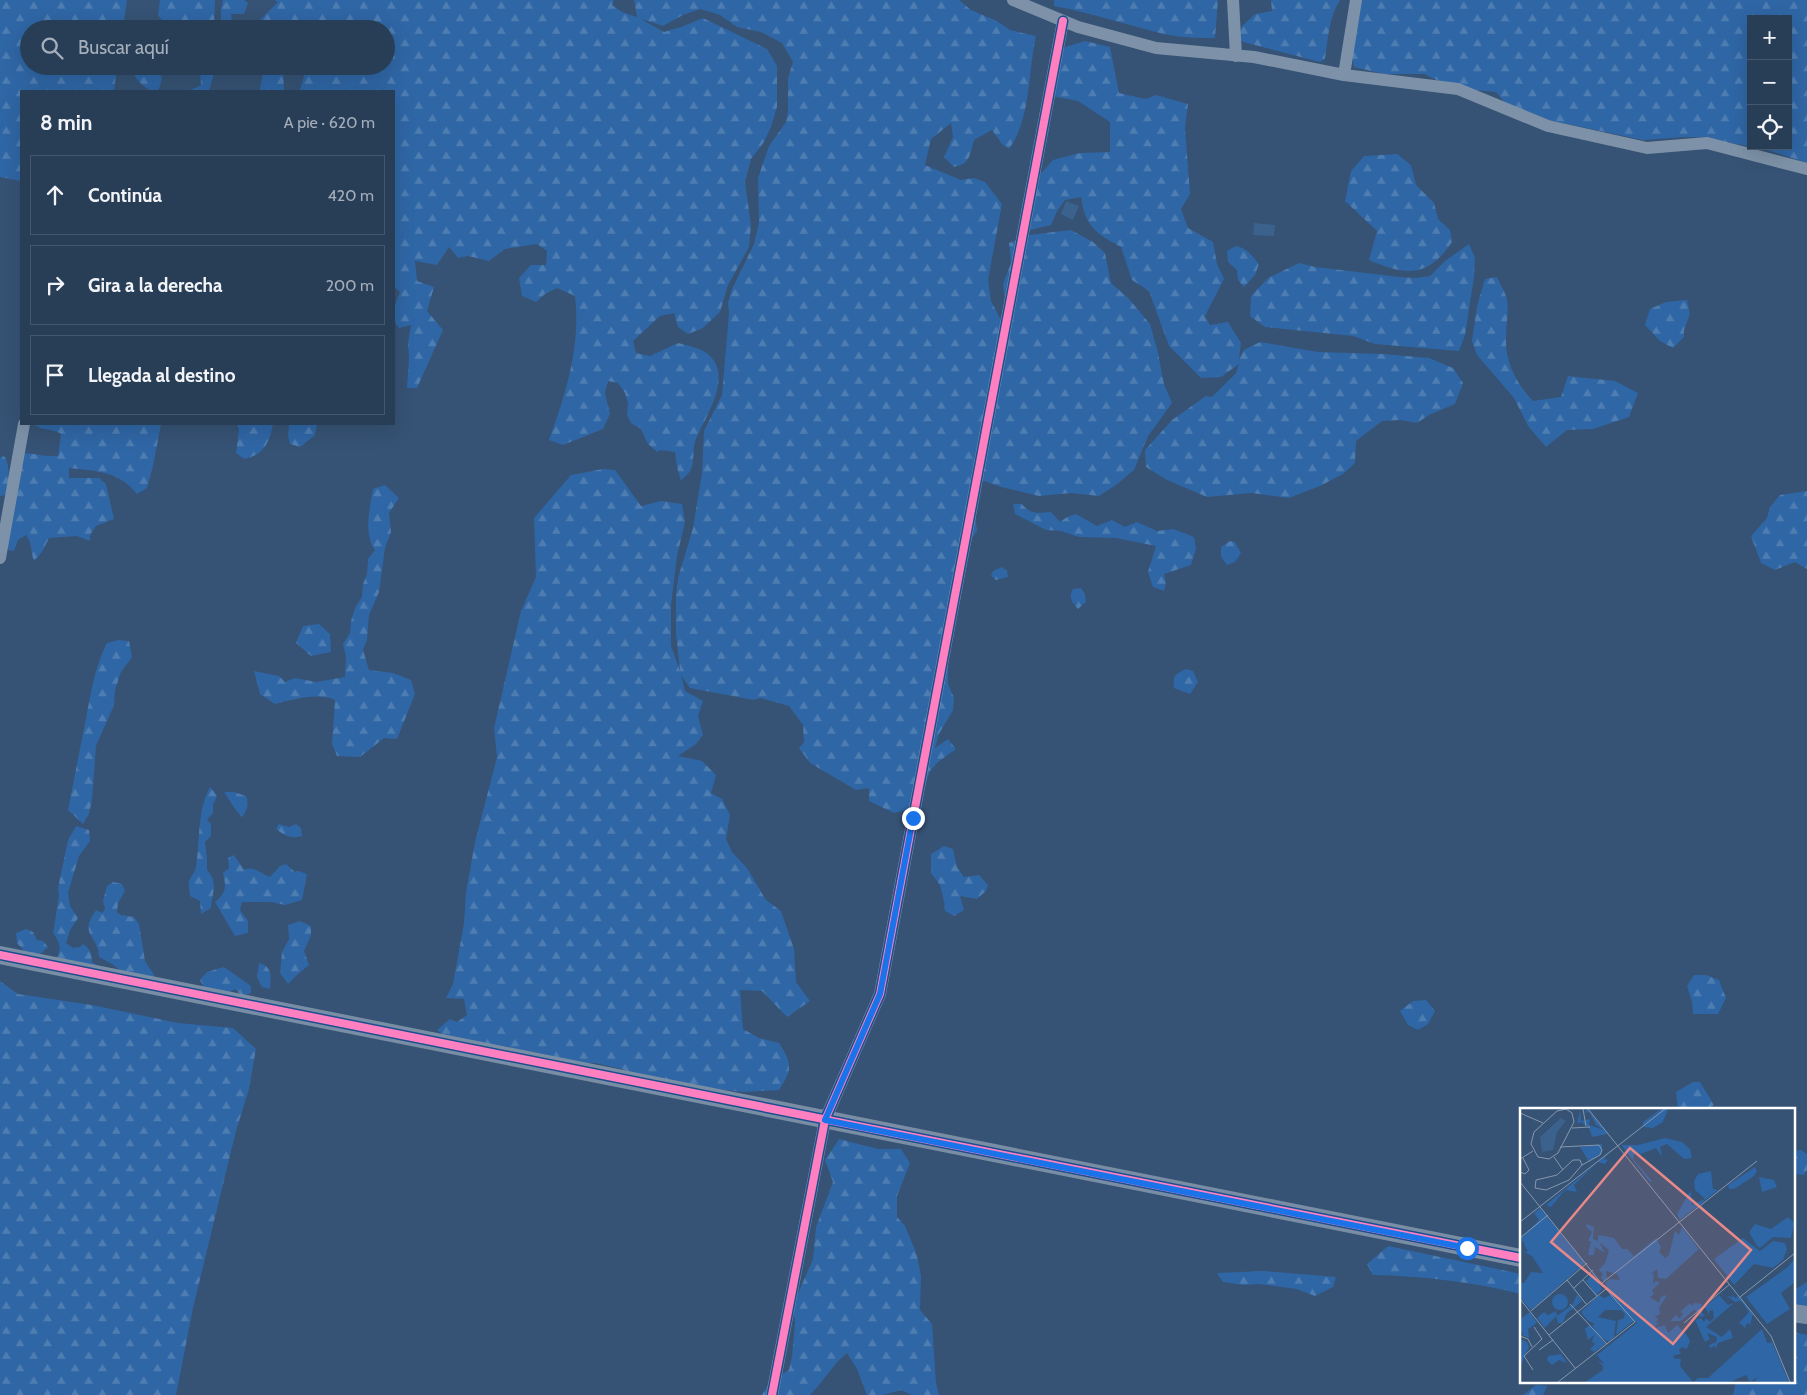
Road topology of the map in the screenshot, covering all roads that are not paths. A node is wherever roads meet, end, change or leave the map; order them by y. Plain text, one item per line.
1 (1013, 0) edge
2 (1233, 0) edge
3 (1356, 0) edge
4 (1063, 21) junction
5 (1236, 56) junction
6 (1344, 74) junction
7 (1807, 169) edge
8 (24, 425) edge
9 (0, 558) edge
10 (0, 955) edge
11 (825, 1120) junction
12 (1520, 1258) edge
13 (1794, 1313) edge
14 (1807, 1316) edge
15 (772, 1395) edge

1 - 4 street
2 - 5 street
3 - 6 street
4 - 5 street
4 - 11 street
5 - 6 street
6 - 7 street
8 - 9 street
10 - 11 street
11 - 12 street
11 - 15 street
13 - 14 street

